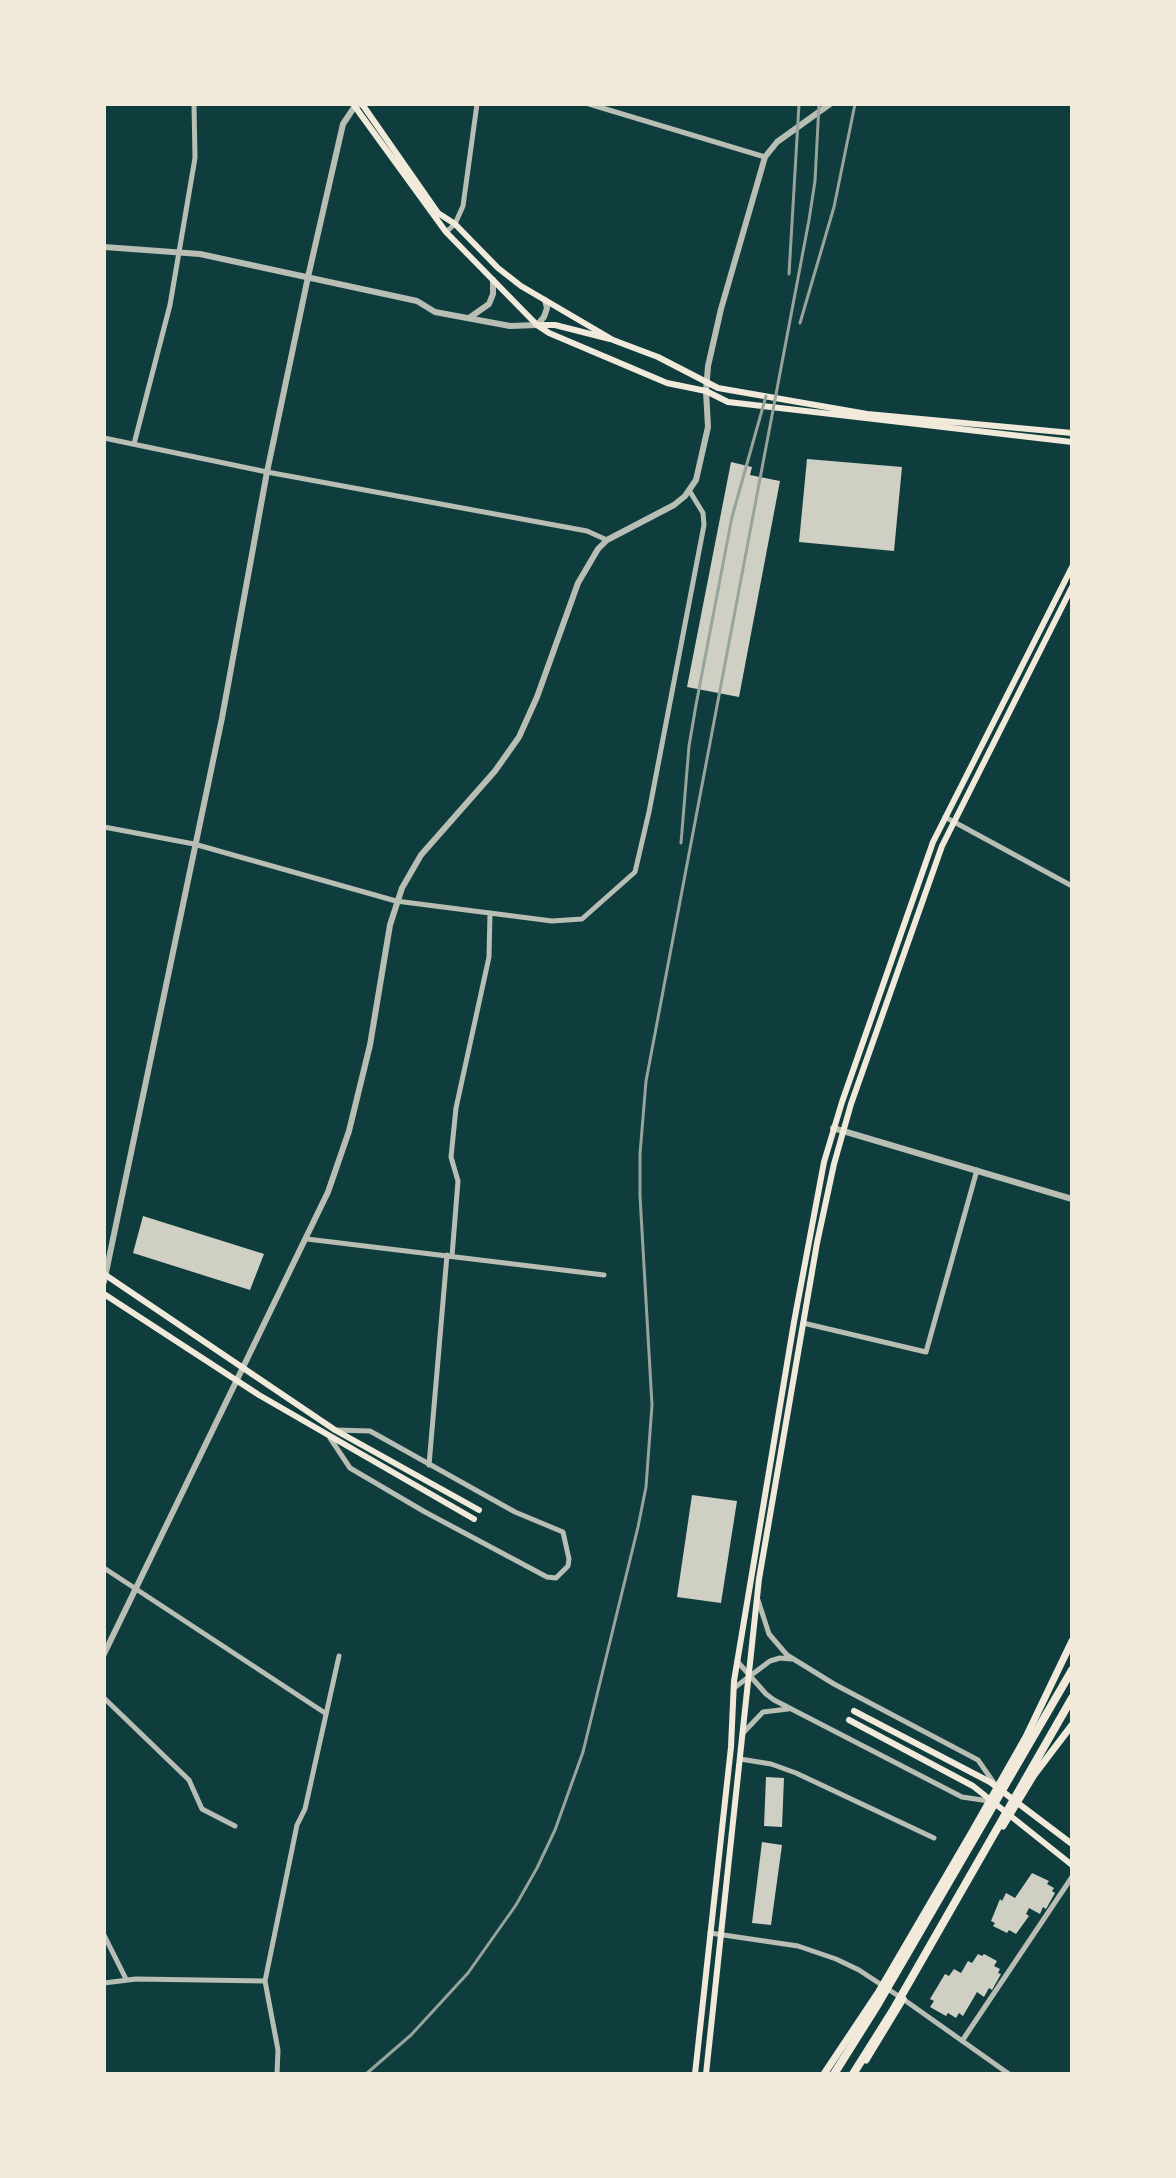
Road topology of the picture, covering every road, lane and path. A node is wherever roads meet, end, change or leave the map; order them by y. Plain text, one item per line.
1 (194, 104) edge
2 (477, 104) edge
3 (589, 104) edge
4 (830, 104) edge
5 (358, 105) edge
6 (765, 157) junction
7 (455, 224) junction
8 (446, 232) junction
9 (104, 247) edge
10 (178, 251) junction
11 (308, 277) junction
12 (493, 280) junction
13 (545, 300) junction
14 (469, 318) junction
15 (537, 325) junction
16 (613, 340) junction
17 (706, 380) junction
18 (706, 391) junction
19 (1072, 433) edge
20 (104, 438) edge
21 (1072, 442) edge
22 (134, 444) junction
23 (267, 472) junction
24 (689, 490) junction
25 (607, 540) junction
26 (1072, 567) edge
27 (1072, 587) edge
28 (945, 817) junction
29 (953, 821) junction
30 (104, 827) edge
31 (194, 844) junction
32 (1072, 886) edge
33 (396, 901) junction
34 (490, 913) junction
35 (833, 1128) junction
36 (843, 1131) junction
37 (977, 1169) junction
38 (1072, 1199) edge
39 (307, 1239) junction
40 (449, 1256) junction
41 (604, 1275) dead end
42 (105, 1277) edge
43 (104, 1294) edge
44 (803, 1323) junction
45 (243, 1367) junction
46 (236, 1381) junction
47 (335, 1430) junction
48 (330, 1438) junction
49 (429, 1465) junction
50 (479, 1510) dead end
51 (474, 1519) dead end
52 (104, 1568) edge
53 (136, 1589) junction
54 (756, 1596) junction
55 (1072, 1641) edge
56 (104, 1654) edge
57 (339, 1656) dead end
58 (737, 1660) junction
59 (795, 1661) junction
60 (765, 1665) junction
61 (1072, 1670) edge
62 (750, 1676) junction
63 (733, 1689) junction
64 (763, 1691) junction
65 (104, 1698) edge
66 (1072, 1698) edge
67 (793, 1709) junction
68 (854, 1711) dead end
69 (325, 1713) junction
70 (849, 1720) dead end
71 (1072, 1725) edge
72 (743, 1733) junction
73 (740, 1759) junction
74 (997, 1787) junction
75 (989, 1801) junction
76 (1017, 1802) junction
77 (1009, 1816) junction
78 (235, 1826) dead end
79 (934, 1838) dead end
80 (1072, 1844) edge
81 (1072, 1865) edge
82 (1072, 1877) edge
83 (710, 1933) junction
84 (720, 1934) junction
85 (104, 1935) edge
86 (126, 1979) junction
87 (265, 1981) junction
88 (104, 1983) edge
89 (882, 1985) junction
90 (903, 1999) junction
91 (962, 2041) junction
92 (277, 2074) edge
93 (695, 2074) edge
94 (706, 2074) edge
95 (824, 2074) edge
96 (834, 2074) edge
97 (855, 2074) edge
98 (1009, 2074) edge

1 - 10 street
2 - 7 street
3 - 6 street
4 - 6 street
5 - 7 main road
5 - 8 main road
5 - 11 street
6 - 17 street
7 - 8 street
7 - 13 main road
8 - 12 main road
9 - 10 street
10 - 11 street
10 - 22 street
11 - 14 street
11 - 23 street
12 - 14 street
12 - 15 main road
13 - 15 street
13 - 16 main road
14 - 15 street
15 - 16 main road
15 - 18 main road
16 - 17 main road
17 - 18 street
17 - 19 main road
18 - 21 main road
18 - 24 street
20 - 22 street
22 - 23 street
23 - 25 street
23 - 31 street
24 - 25 street
24 - 34 street
25 - 33 street
26 - 28 main road
27 - 29 main road
28 - 29 street
28 - 35 main road
29 - 32 street
29 - 36 main road
30 - 31 street
31 - 33 street
31 - 42 street
33 - 34 street
33 - 39 street
34 - 40 street
35 - 36 street
35 - 58 main road
36 - 37 street
36 - 44 main road
37 - 38 street
37 - 44 street
39 - 40 street
39 - 45 street
40 - 41 street
40 - 49 street
42 - 45 main road
43 - 46 main road
44 - 54 main road
45 - 46 street
45 - 47 main road
46 - 48 main road
46 - 53 street
47 - 49 street
47 - 50 main road
48 - 49 street
48 - 51 main road
52 - 53 street
53 - 56 street
53 - 69 street
54 - 59 street
54 - 62 main road
55 - 74 main road
57 - 69 street
58 - 62 street
58 - 63 main road
59 - 60 street
59 - 74 street
60 - 62 street
60 - 64 street
61 - 96 highway
62 - 63 street
62 - 64 street
62 - 72 main road
63 - 83 main road
64 - 67 street
65 - 78 street
66 - 97 highway
67 - 72 street
67 - 75 street
68 - 74 main road
69 - 87 street
70 - 75 main road
71 - 76 main road
72 - 73 main road
73 - 79 street
73 - 84 main road
74 - 75 main road
74 - 76 main road
75 - 77 main road
75 - 89 main road
76 - 77 main road
76 - 80 main road
77 - 81 main road
77 - 90 main road
82 - 91 street
83 - 84 street
83 - 93 main road
84 - 89 street
84 - 94 main road
85 - 86 street
86 - 87 street
86 - 88 street
87 - 92 street
89 - 90 street
89 - 95 main road
90 - 91 street
90 - 97 main road
91 - 98 street

